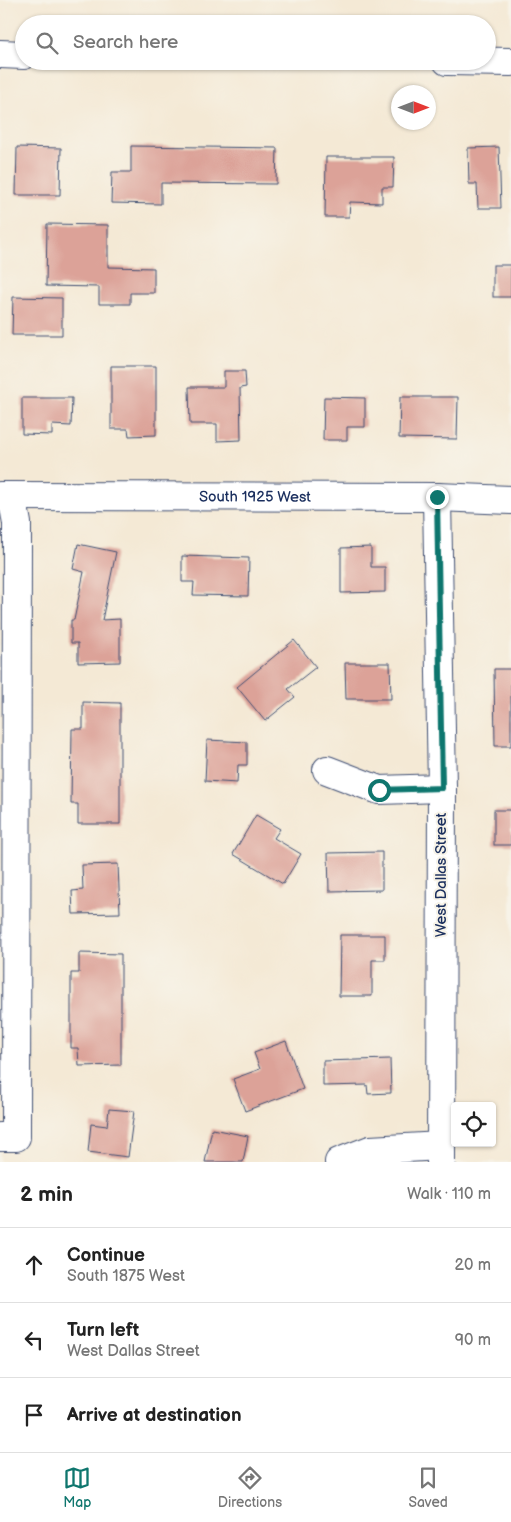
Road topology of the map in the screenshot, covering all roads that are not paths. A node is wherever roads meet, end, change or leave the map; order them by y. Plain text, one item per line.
1 (0, 54) edge
2 (15, 54) edge
3 (496, 62) edge
4 (511, 62) edge
5 (6, 496) edge
6 (437, 497) junction
7 (511, 500) edge
8 (327, 770) dead end
9 (442, 788) junction
10 (8, 1137) edge
11 (441, 1154) edge
12 (339, 1162) edge

1 - 2 street
3 - 4 street
5 - 6 street, South 1925 West
5 - 10 street
6 - 7 street, South 1925 West
6 - 9 street, West Dallas Street
8 - 9 street
9 - 11 street, West Dallas Street
11 - 12 street

